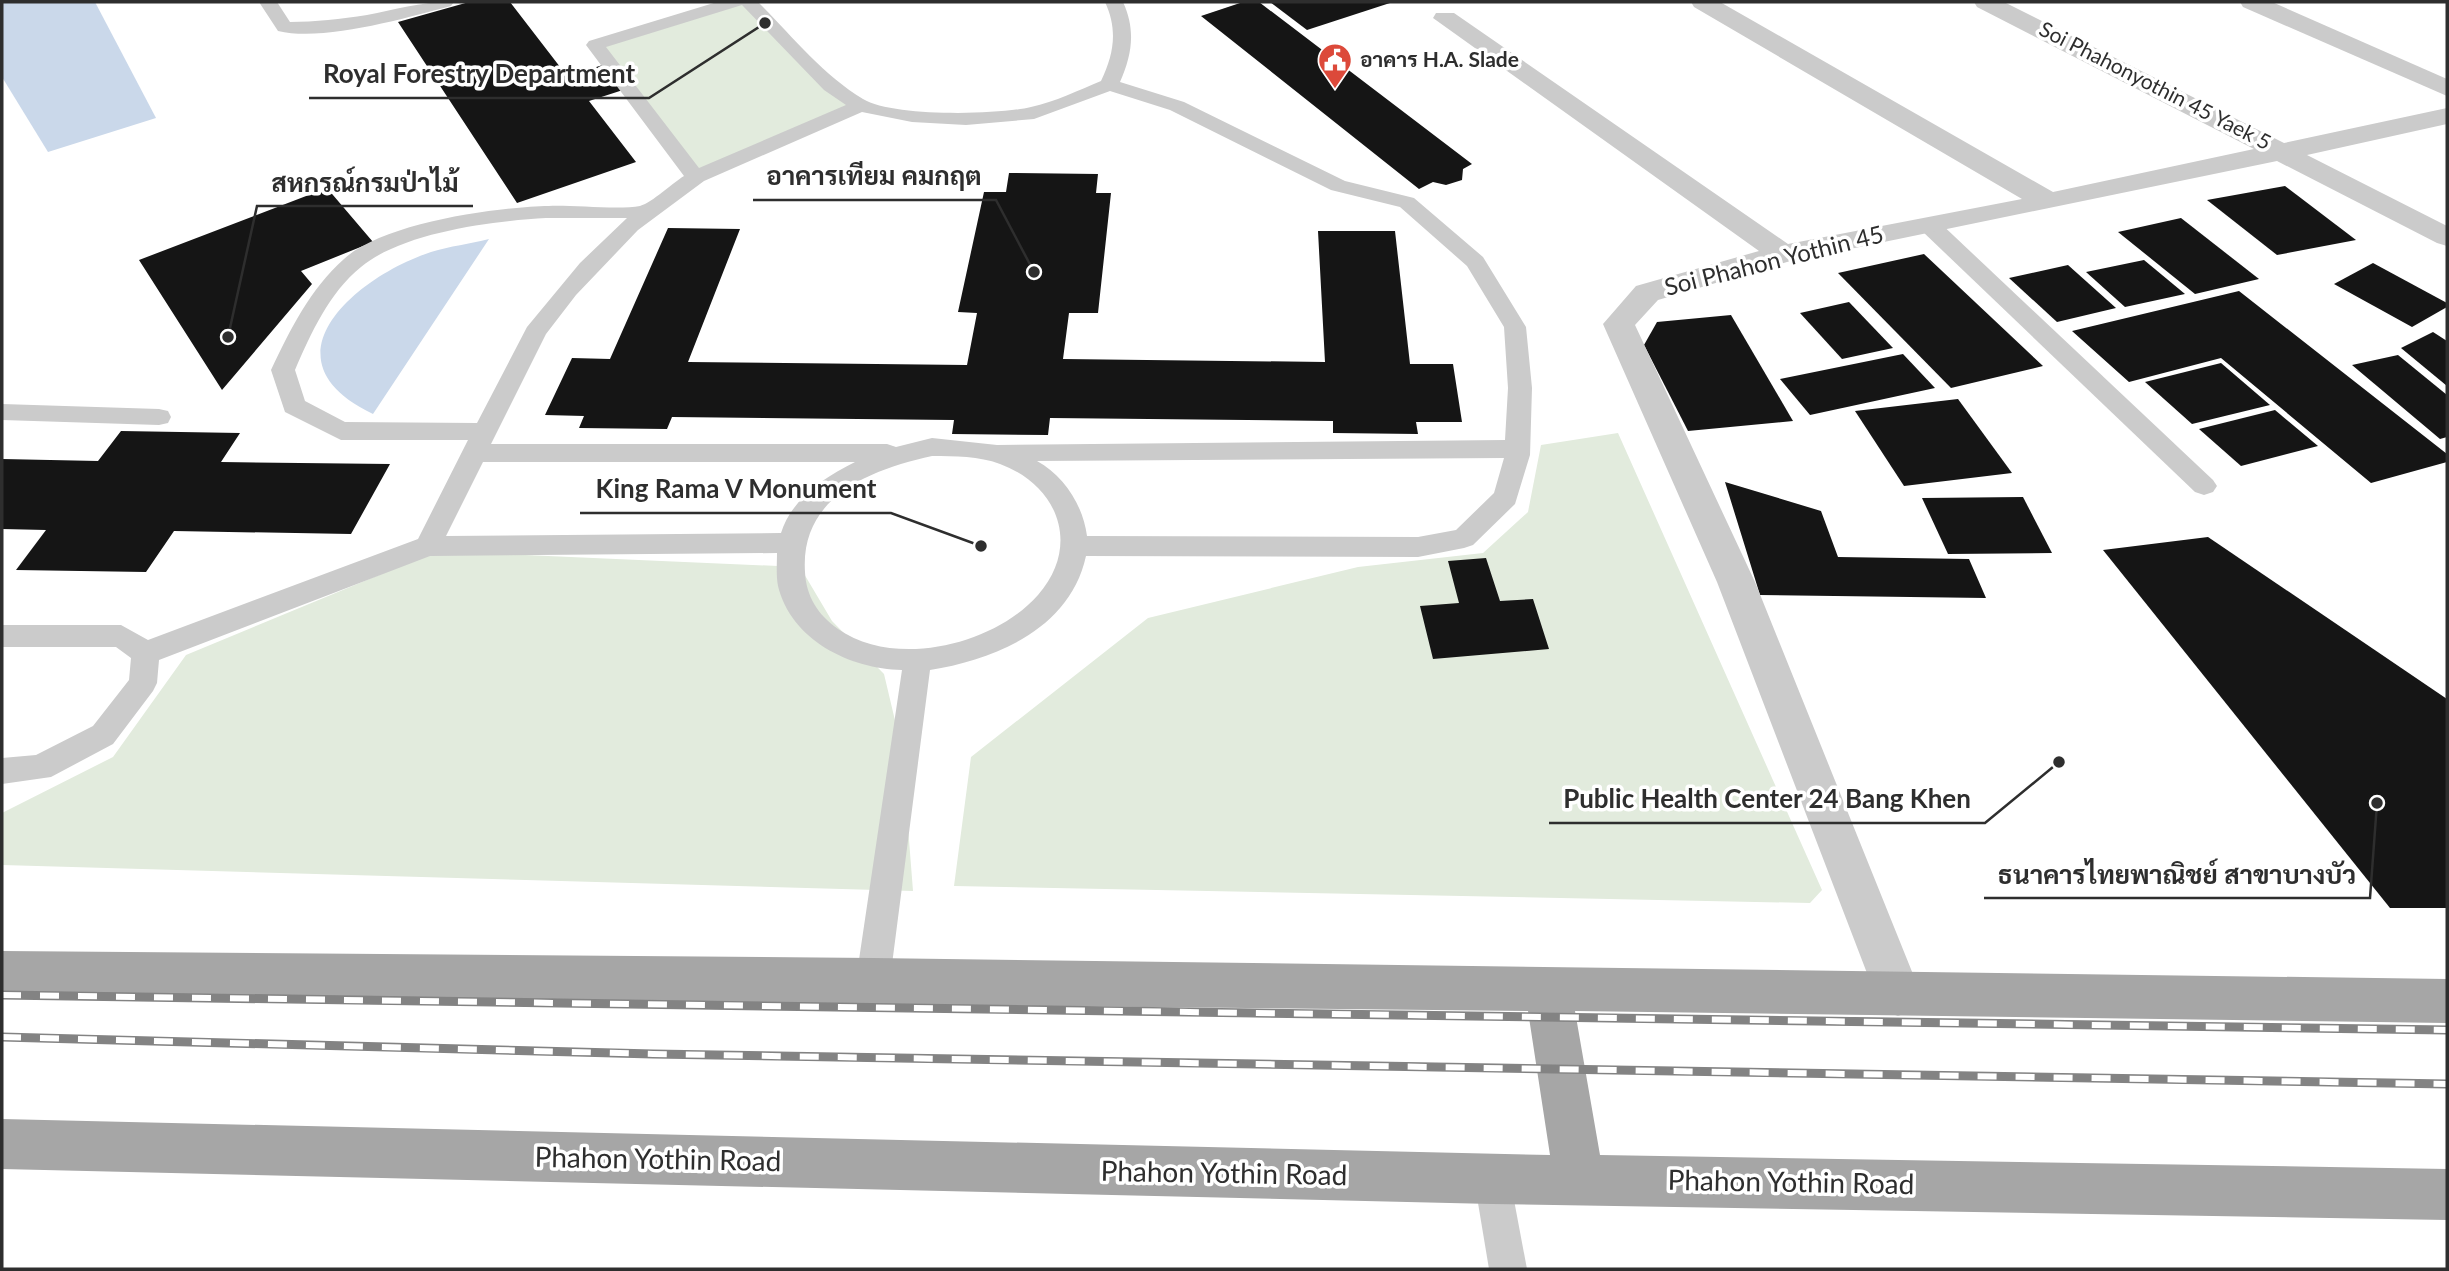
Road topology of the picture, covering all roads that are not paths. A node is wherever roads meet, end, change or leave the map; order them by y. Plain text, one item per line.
1 (268, 2) edge
2 (445, 2) edge
3 (735, 2) edge
4 (748, 2) edge
5 (1114, 2) edge
6 (1703, 2) edge
7 (1986, 2) edge
8 (2252, 2) edge
9 (1445, 18) dead end
10 (1109, 85) junction
11 (2447, 88) edge
12 (860, 106) junction
13 (2447, 116) edge
14 (2286, 152) junction
15 (696, 178) junction
16 (2049, 202) junction
17 (647, 212) junction
18 (1929, 225) junction
19 (2447, 237) edge
20 (1783, 254) junction
21 (2, 412) edge
22 (159, 417) dead end
23 (480, 442) junction
24 (1517, 449) junction
25 (995, 452) junction
26 (899, 453) junction
27 (2204, 486) dead end
28 (791, 543) junction
29 (1075, 545) junction
30 (428, 546) junction
31 (2, 636) edge
32 (145, 653) junction
33 (917, 661) junction
34 (2, 771) edge
35 (2, 973) edge
36 (873, 980) junction
37 (1548, 990) junction
38 (1898, 994) junction
39 (2447, 1001) edge
40 (2, 1144) edge
41 (1579, 1178) junction
42 (1492, 1179) junction
43 (2447, 1195) edge
44 (1508, 1269) edge

1 - 2 lane
3 - 15 lane
4 - 12 lane
5 - 10 lane
6 - 16 street
7 - 14 street, Soi Phahonyothin 45 Yaek 5
8 - 11 street
9 - 20 street
10 - 12 lane
10 - 24 lane
12 - 15 lane
13 - 14 street, Soi Phahon Yothin 45
14 - 16 street, Soi Phahon Yothin 45
14 - 19 street, Soi Phahonyothin 45 Yaek 5
15 - 17 lane
16 - 18 street, Soi Phahon Yothin 45
17 - 23 lane
17 - 23 lane
18 - 20 street, Soi Phahon Yothin 45
18 - 27 lane
20 - 38 street, Soi Phahon Yothin 45
21 - 22 lane
23 - 26 lane
23 - 30 lane
24 - 25 lane
24 - 29 lane
25 - 26 lane
25 - 29 lane
26 - 28 lane
28 - 30 lane
28 - 33 lane
29 - 33 lane
30 - 32 lane
31 - 32 lane
32 - 34 lane
33 - 36 lane
35 - 36 main road
36 - 37 main road
37 - 38 main road
37 - 41 main road
38 - 39 main road
40 - 42 main road, Phahon Yothin Road
41 - 42 main road, Phahon Yothin Road
41 - 43 main road, Phahon Yothin Road
42 - 44 lane

